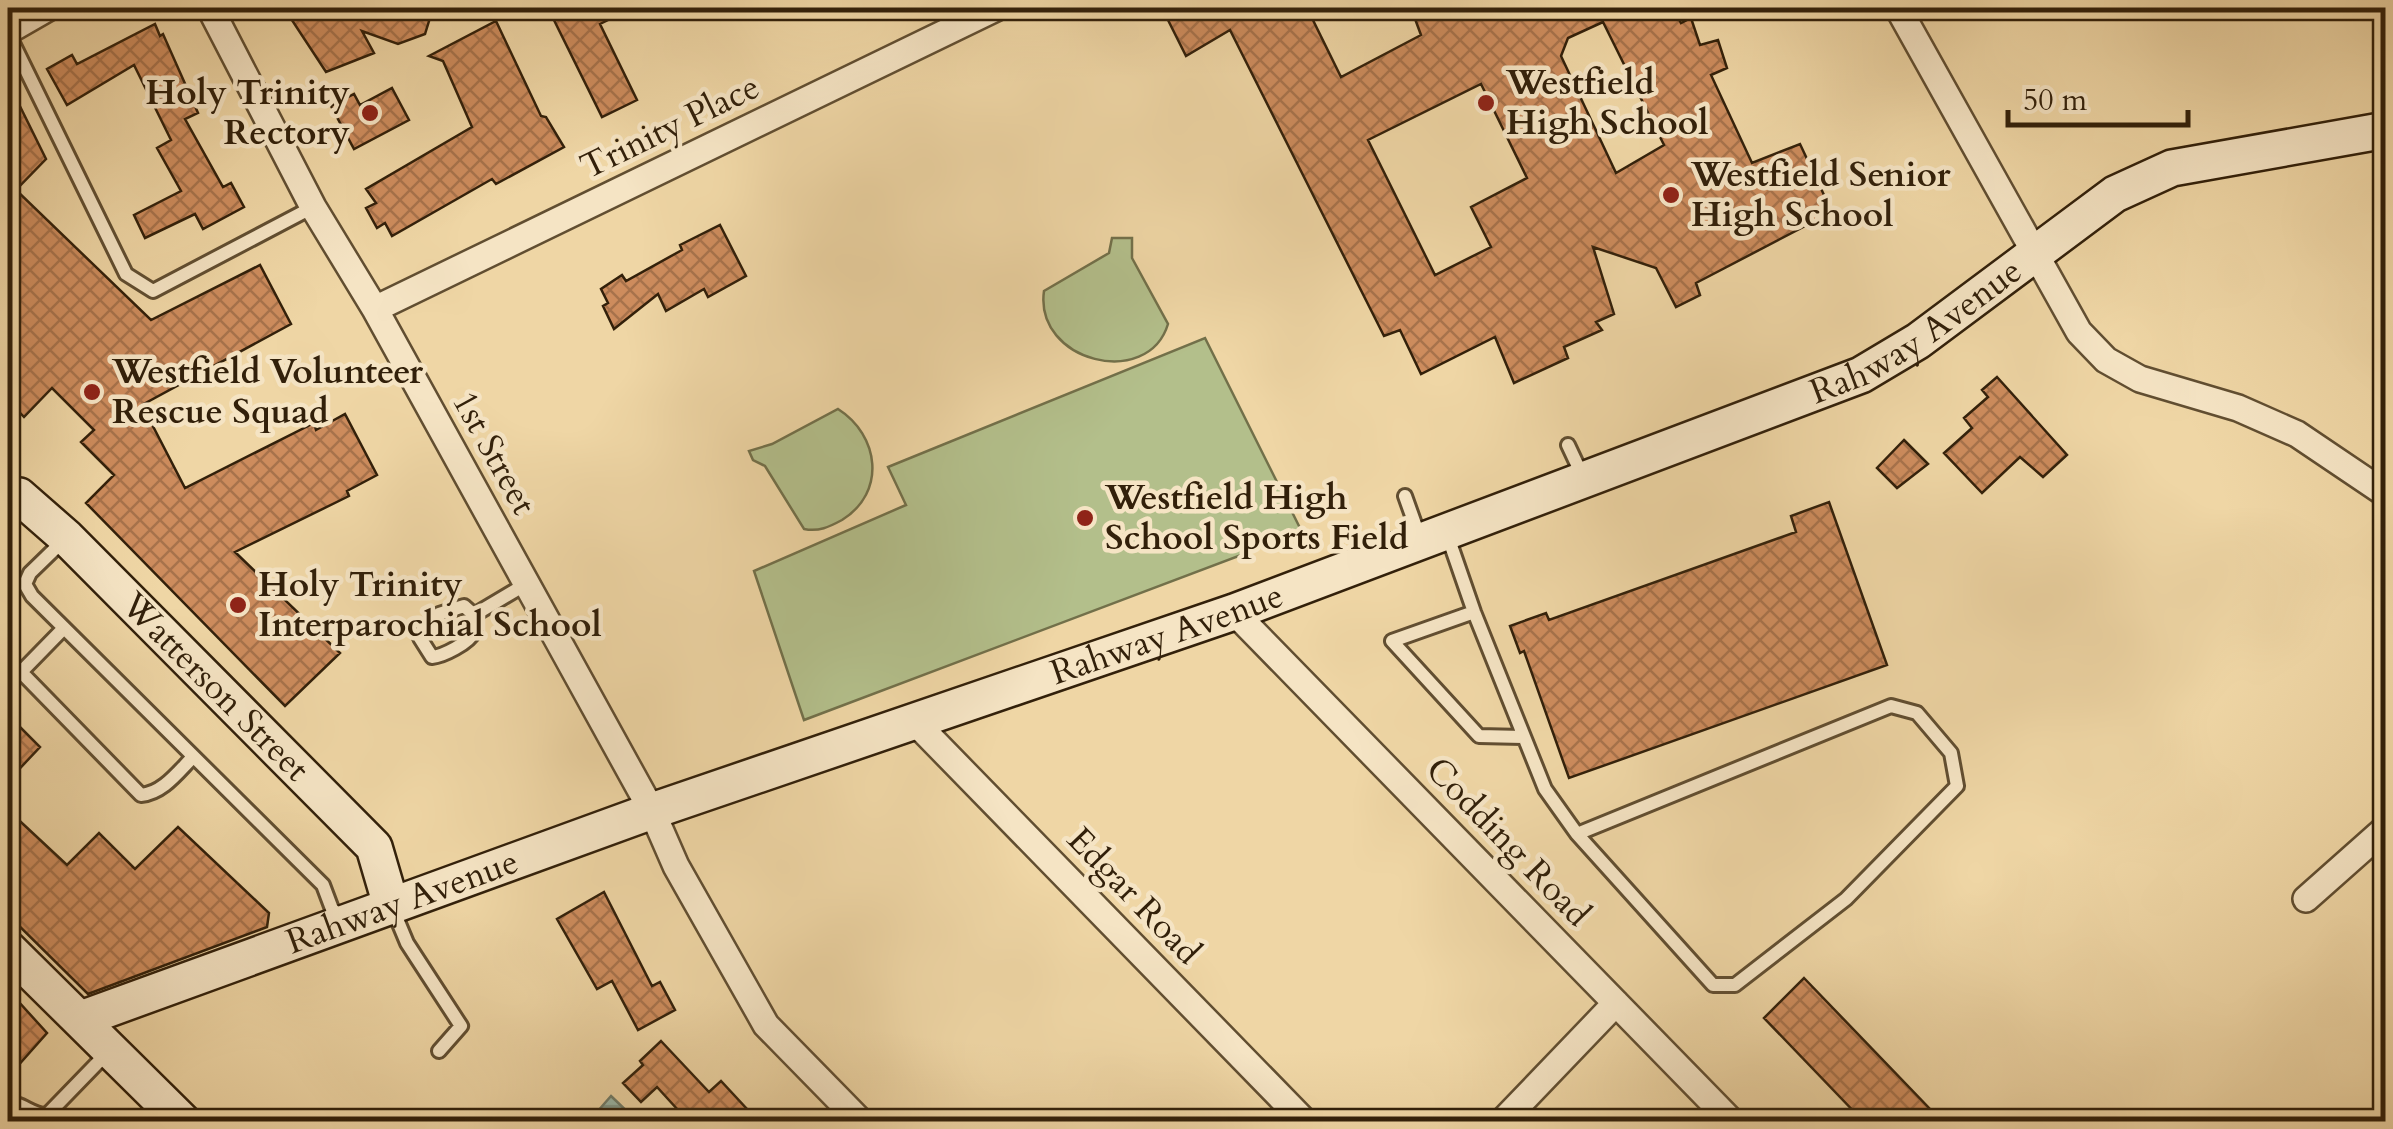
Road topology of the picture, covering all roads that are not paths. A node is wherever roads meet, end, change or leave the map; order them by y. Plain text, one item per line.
1 (48, 8) edge
2 (210, 8) edge
3 (996, 8) edge
4 (1898, 8) edge
5 (8, 32) edge
6 (2386, 130) edge
7 (313, 207) junction
8 (2034, 254) junction
9 (375, 309) junction
10 (1568, 445) dead end
11 (1584, 479) junction
12 (2386, 494) edge
13 (8, 495) edge
14 (1405, 496) dead end
15 (1434, 536) junction
16 (66, 538) junction
17 (526, 584) junction
18 (1234, 612) junction
19 (1474, 612) junction
20 (474, 615) junction
21 (63, 628) junction
22 (913, 720) junction
23 (1523, 736) junction
24 (193, 757) junction
25 (652, 811) junction
26 (2386, 828) edge
27 (1577, 834) junction
28 (2306, 900) dead end
29 (391, 905) junction
30 (345, 921) junction
31 (8, 949) edge
32 (1616, 1003) junction
33 (81, 1019) junction
34 (111, 1049) junction
35 (439, 1051) dead end
36 (8, 1104) edge
37 (183, 1122) edge
38 (861, 1122) edge
39 (1304, 1122) edge
40 (1502, 1122) edge
41 (1732, 1122) edge

1 - 5 street
2 - 7 street, 1st Street
3 - 9 street, Trinity Place
4 - 8 street
5 - 7 lane
6 - 8 street, Rahway Avenue
7 - 9 street, 1st Street
8 - 11 street, Rahway Avenue
8 - 12 street
9 - 17 street, 1st Street
10 - 11 lane
11 - 15 street, Rahway Avenue
13 - 16 street, Watterson Street
14 - 15 lane
15 - 18 street, Rahway Avenue
15 - 19 lane
16 - 21 lane
16 - 29 street, Watterson Street
17 - 20 lane
17 - 25 street, 1st Street
18 - 22 street, Rahway Avenue
18 - 32 street, Codding Road
19 - 23 lane
19 - 23 lane
20 - 20 lane
21 - 24 lane
21 - 24 lane
22 - 25 street, Rahway Avenue
22 - 39 street, Edgar Road
23 - 27 lane
24 - 30 lane
25 - 29 street, Rahway Avenue
25 - 38 street, 1st Street
26 - 28 street
27 - 27 lane
29 - 30 street, Rahway Avenue
29 - 35 lane
30 - 33 street, Rahway Avenue
31 - 33 street
32 - 40 street
32 - 41 street, Codding Road
33 - 34 street
34 - 36 lane
34 - 37 street

